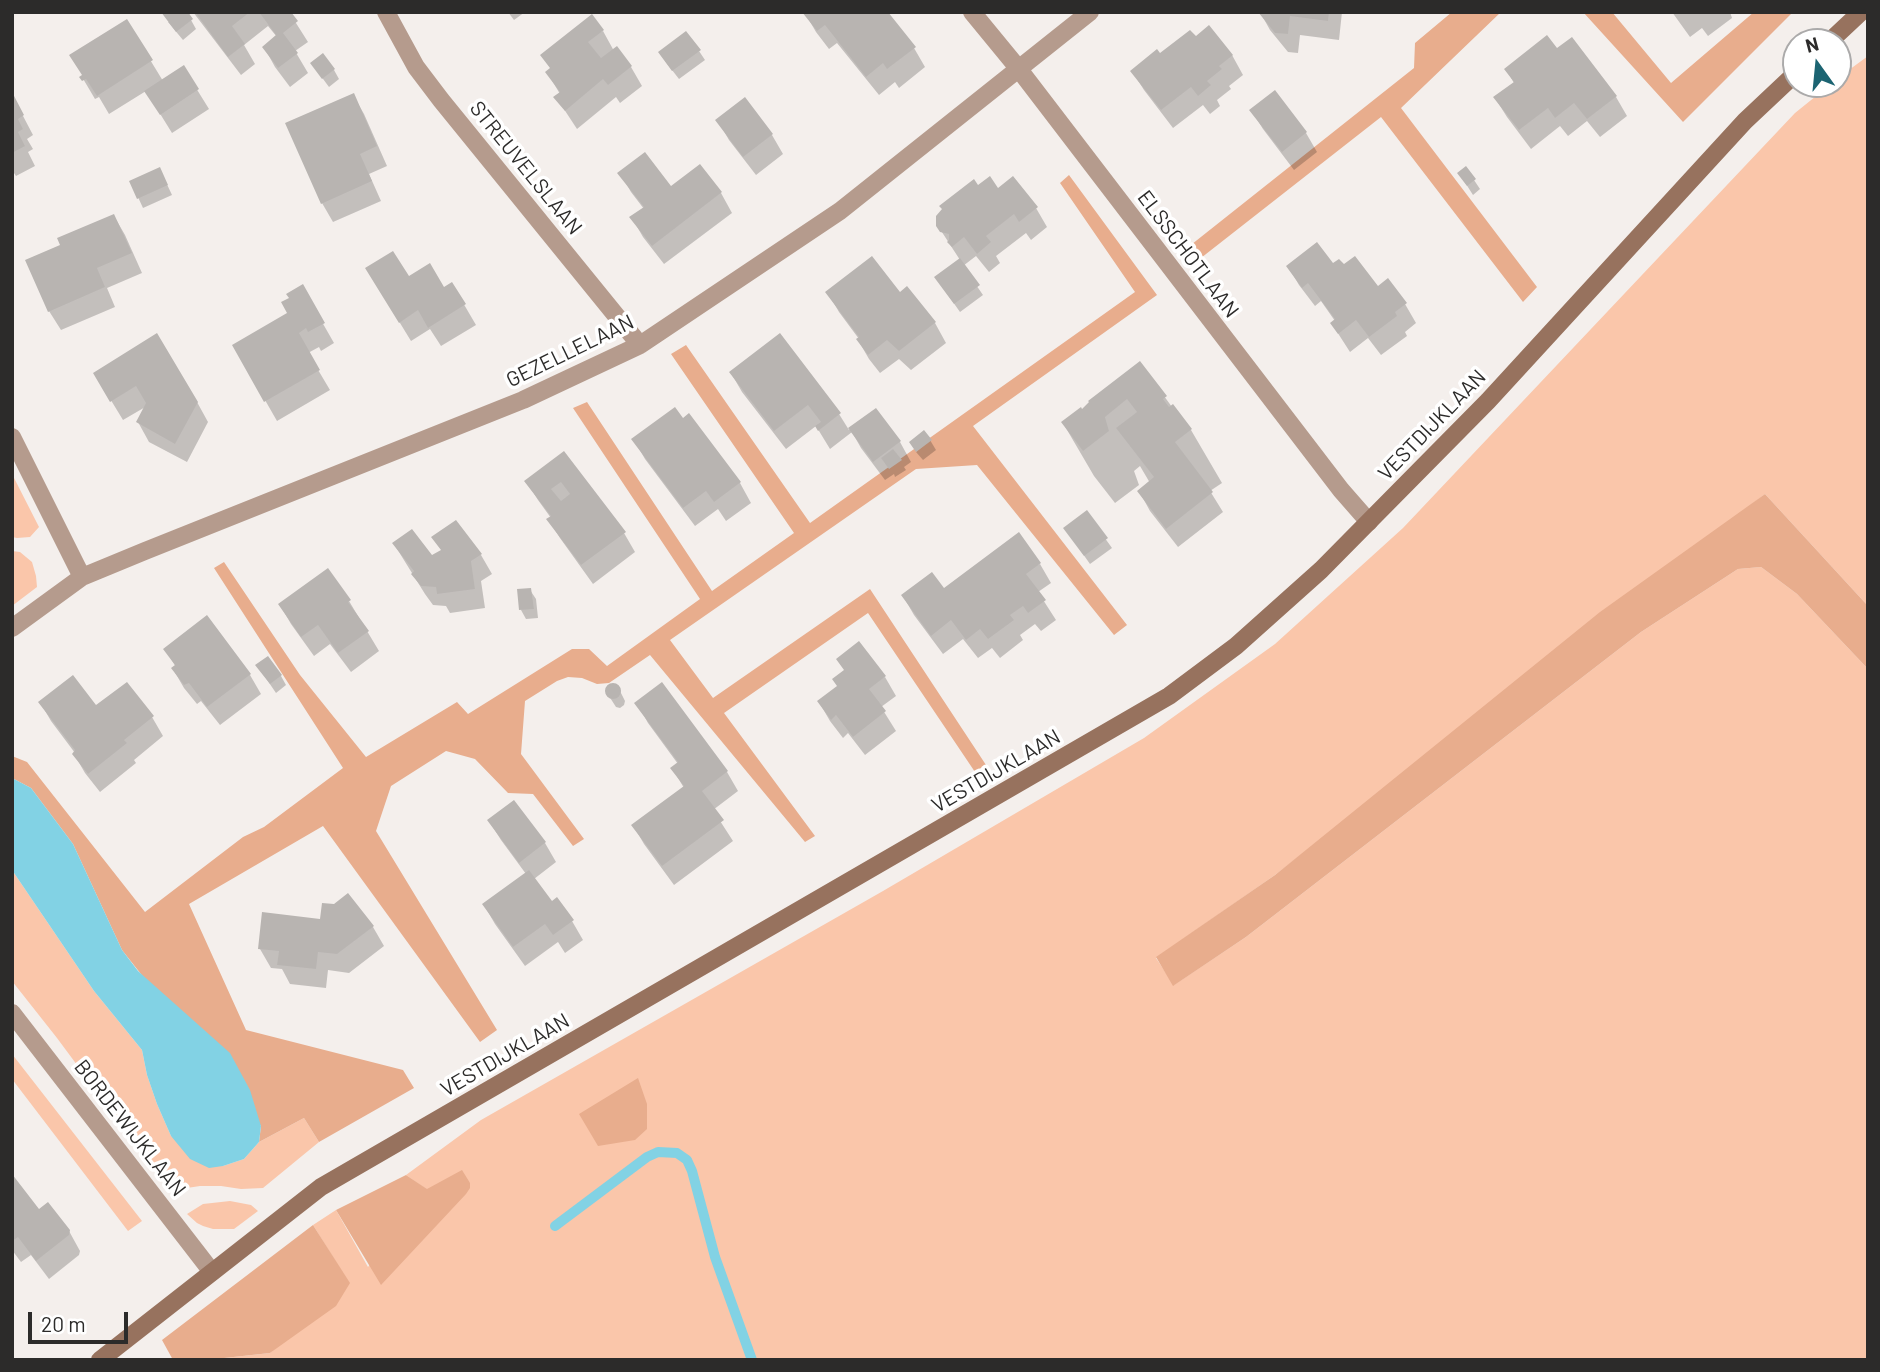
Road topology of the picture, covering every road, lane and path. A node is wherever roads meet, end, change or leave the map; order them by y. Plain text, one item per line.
1 (386, 12) edge
2 (972, 12) edge
3 (1090, 12) edge
4 (1859, 13) edge
5 (1843, 28) edge
6 (1017, 68) junction
7 (1782, 86) edge
8 (640, 345) junction
9 (12, 437) edge
10 (1369, 522) junction
11 (82, 577) junction
12 (12, 628) edge
13 (12, 1013) edge
14 (212, 1272) junction
15 (100, 1360) edge

1 - 8 street, STREUVELSLAAN
2 - 6 street, ELSSCHOTLAAN
3 - 6 street, GEZELLELAAN
4 - 5 street
6 - 8 street, GEZELLELAAN
6 - 10 street, ELSSCHOTLAAN
7 - 10 street, VESTDIJKLAAN
8 - 11 street, GEZELLELAAN
9 - 11 street
10 - 14 street, VESTDIJKLAAN
11 - 12 street, GEZELLELAAN
13 - 14 street, BORDEWIJKLAAN
14 - 15 street, VESTDIJKLAAN

